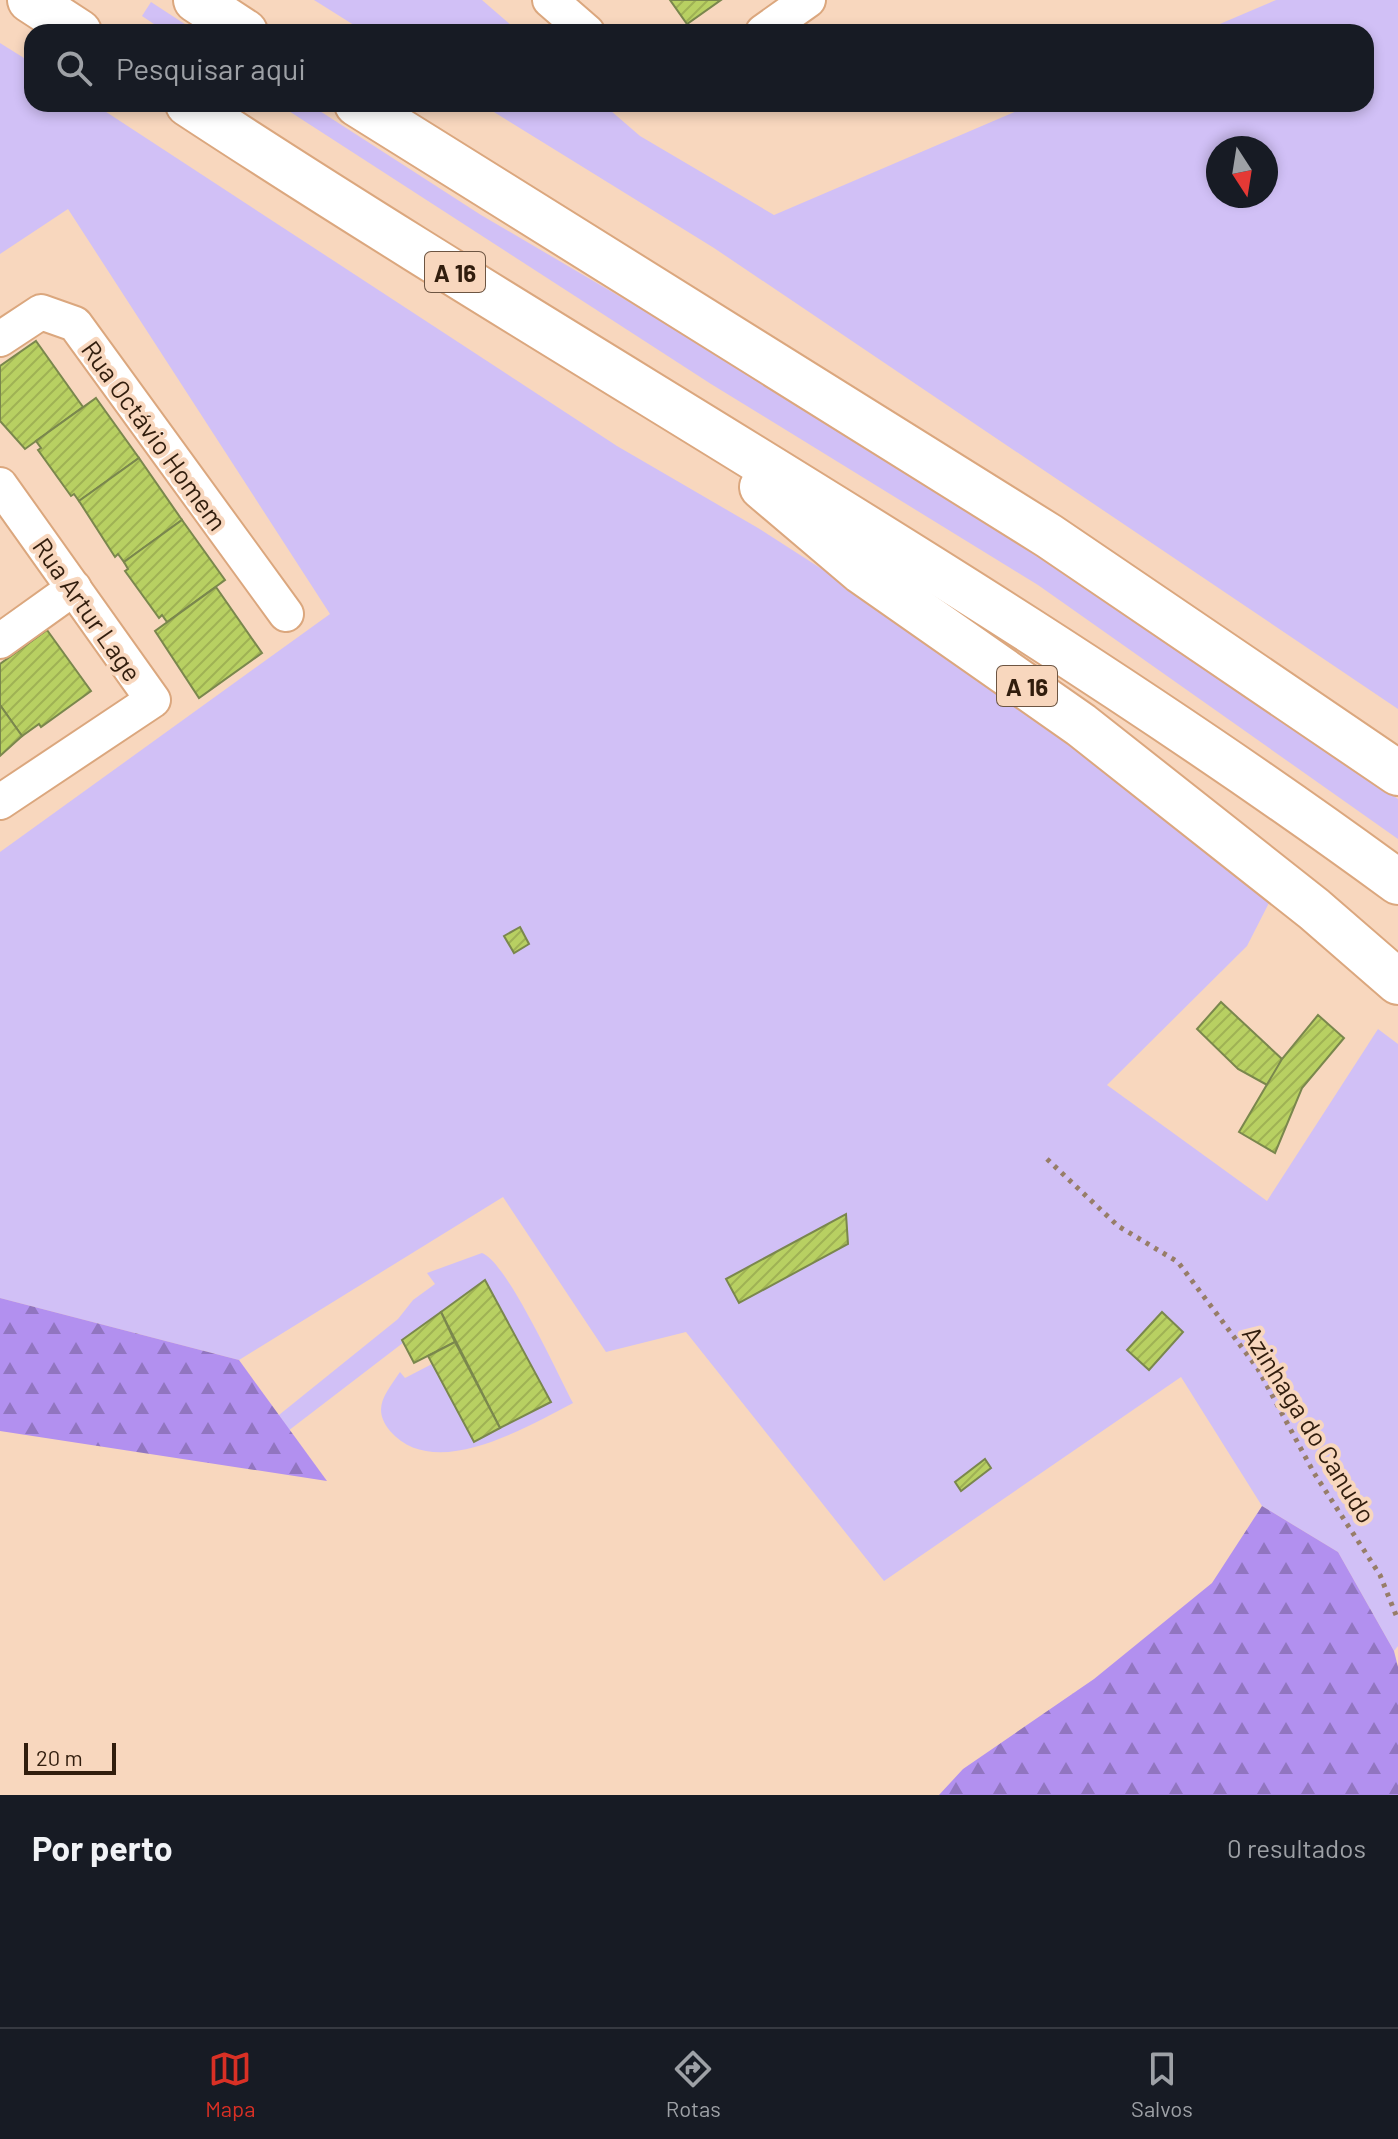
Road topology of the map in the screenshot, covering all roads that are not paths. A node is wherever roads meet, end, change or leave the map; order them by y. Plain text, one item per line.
1 (30, 0) edge
2 (196, 0) edge
3 (550, 0) edge
4 (808, 0) edge
5 (67, 24) edge
6 (233, 24) edge
7 (578, 24) edge
8 (774, 24) edge
9 (201, 112) edge
10 (370, 112) edge
11 (0, 339) edge
12 (653, 396) junction
13 (0, 485) edge
14 (74, 588) junction
15 (286, 614) dead end
16 (0, 641) edge
17 (1302, 704) junction
18 (1398, 749) edge
19 (1398, 773) edge
20 (0, 802) edge
21 (1398, 882) edge
22 (1398, 982) edge

1 - 5 highway
2 - 6 highway
3 - 7 street
4 - 8 street
9 - 12 highway, A 16
10 - 17 highway
11 - 15 street, Rua Octávio Homem
12 - 21 highway, A 16
12 - 22 highway, A 16
13 - 14 street, Rua Artur Lage
14 - 16 street
14 - 20 street, Rua Artur Lage
17 - 18 highway
17 - 19 highway

